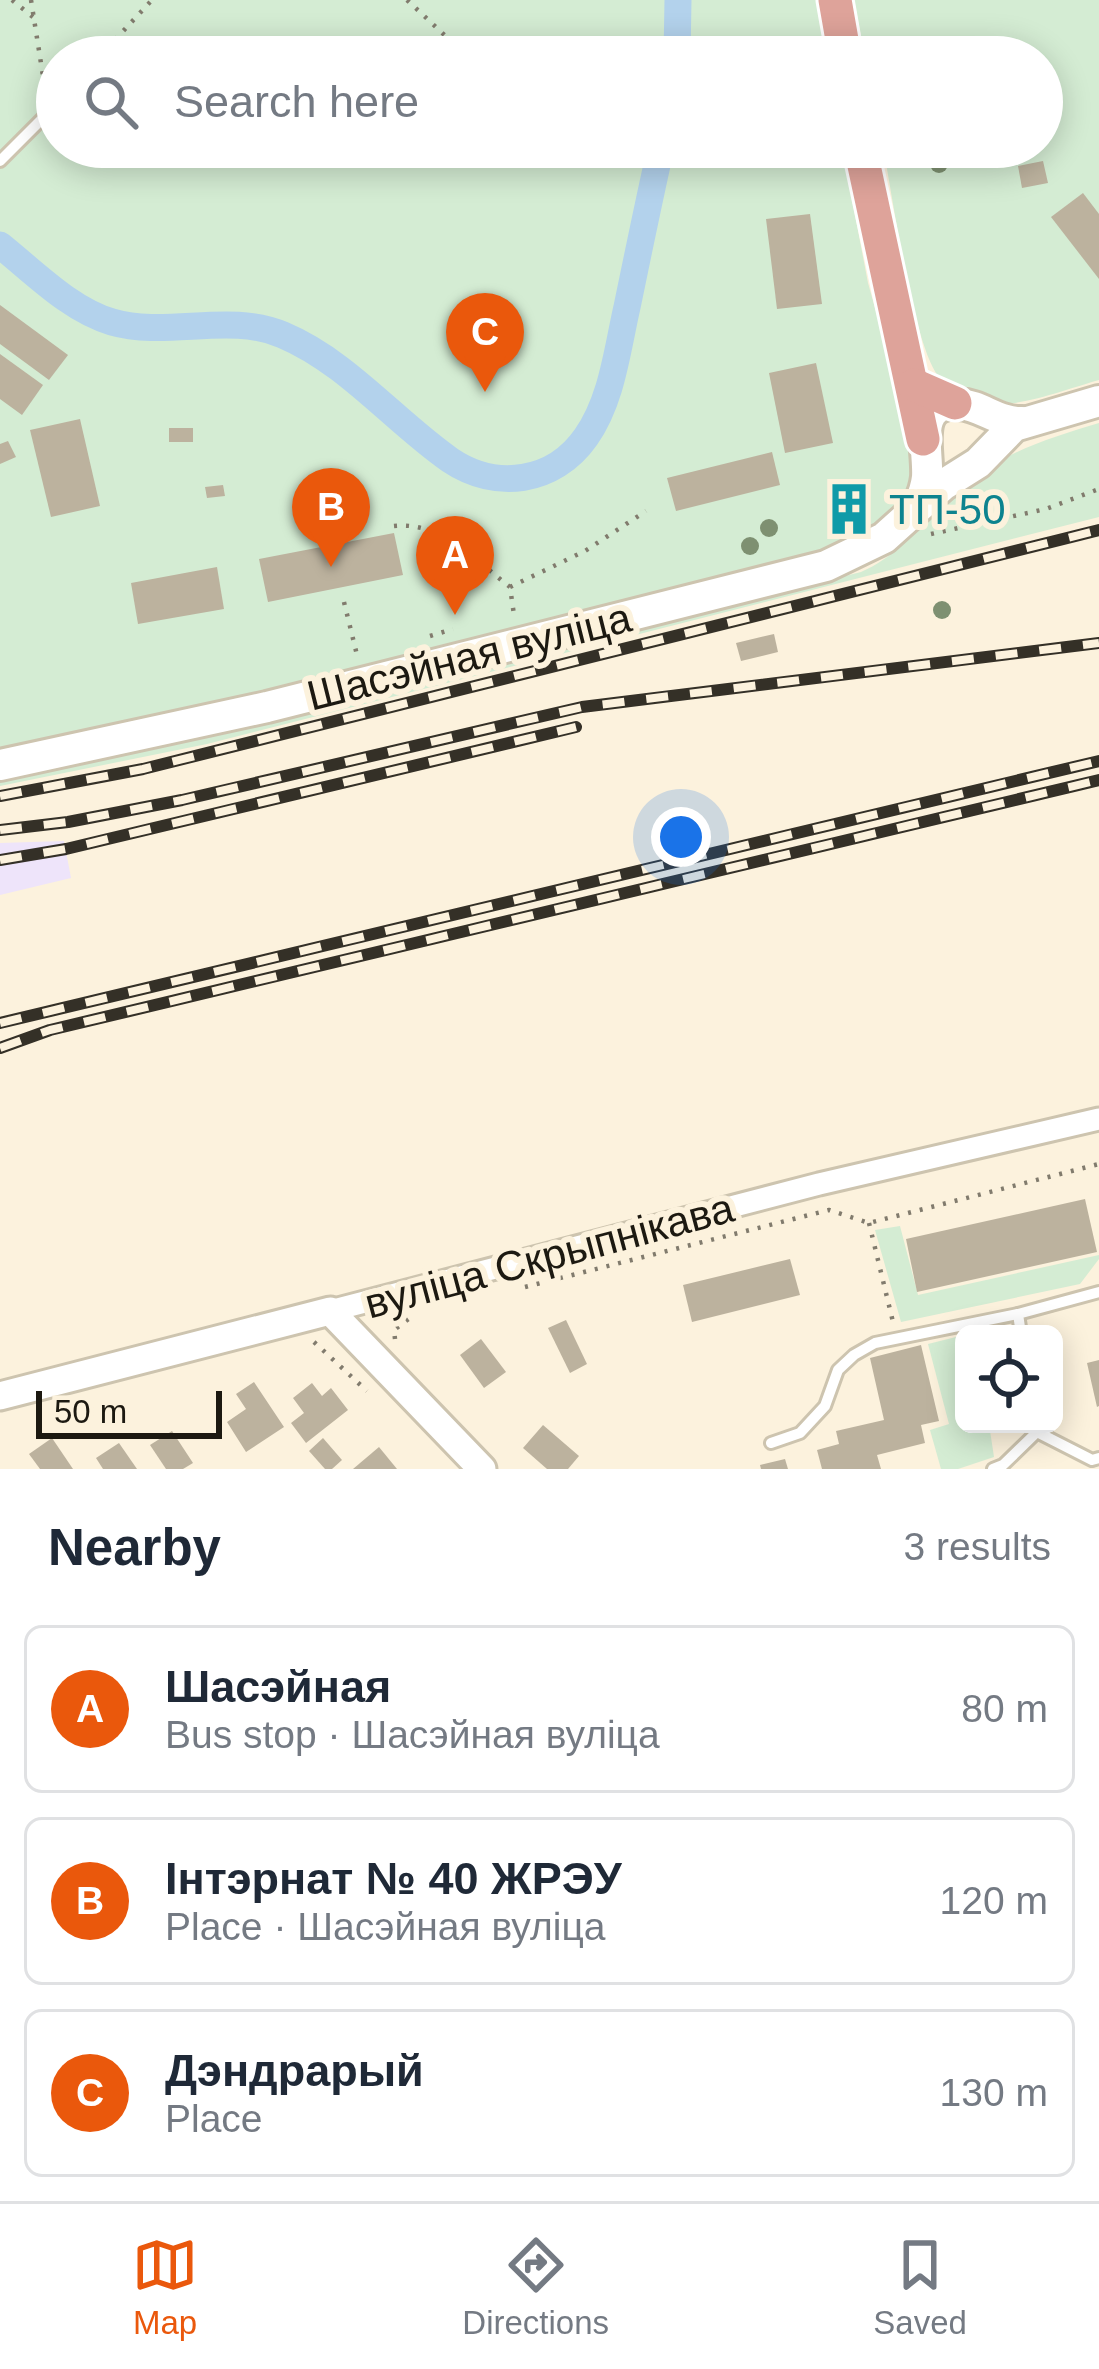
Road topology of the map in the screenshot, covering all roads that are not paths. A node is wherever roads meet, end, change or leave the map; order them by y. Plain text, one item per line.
1 (836, 0) edge
2 (842, 36) edge
3 (36, 124) edge
4 (0, 161) edge
5 (865, 168) edge
6 (914, 386) junction
7 (1099, 400) edge
8 (966, 406) junction
9 (1022, 422) junction
10 (924, 444) junction
11 (978, 463) junction
12 (919, 504) junction
13 (0, 765) edge
14 (1099, 1119) edge
15 (1099, 1292) edge
16 (330, 1311) junction
17 (1018, 1314) junction
18 (1020, 1325) edge
19 (0, 1396) edge
20 (1032, 1433) edge
21 (1045, 1433) edge
22 (771, 1443) dead end
23 (1099, 1458) edge
24 (482, 1469) edge
25 (993, 1469) edge

1 - 2 main road
3 - 4 lane
5 - 6 main road
6 - 8 main road
6 - 10 main road
7 - 9 main road
8 - 9 main road
8 - 10 main road
8 - 11 main road
9 - 11 main road, Шасэйная вуліца
10 - 11 main road
10 - 12 main road
11 - 12 main road, Шасэйная вуліца
12 - 13 main road, Шасэйная вуліца
14 - 16 street, вуліца Скрыпнікава
15 - 17 lane
16 - 19 street, вуліца Скрыпнікава
16 - 24 street
17 - 18 lane
17 - 22 lane
20 - 25 lane
21 - 23 lane

